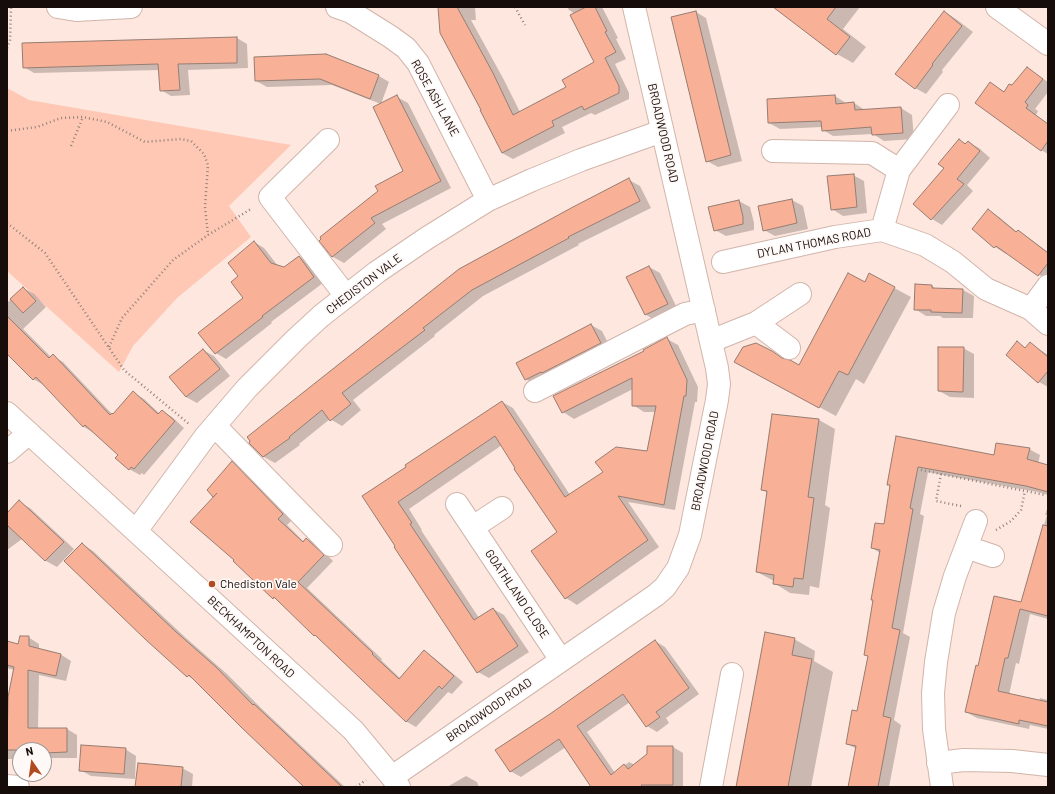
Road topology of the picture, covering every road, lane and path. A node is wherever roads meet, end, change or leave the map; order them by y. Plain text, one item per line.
1 (11, 7) edge
2 (58, 7) edge
3 (131, 7) edge
4 (337, 7) edge
5 (515, 7) edge
6 (634, 7) edge
7 (997, 7) edge
8 (525, 25) dead end
9 (1048, 44) edge
10 (7, 48) edge
11 (948, 105) dead end
12 (83, 117) junction
13 (7, 130) edge
14 (662, 131) junction
15 (328, 140) dead end
16 (71, 146) dead end
17 (773, 151) dead end
18 (899, 170) junction
19 (270, 197) junction
20 (488, 200) junction
21 (7, 223) edge
22 (882, 230) junction
23 (208, 235) junction
24 (723, 262) dead end
25 (1048, 286) edge
26 (800, 294) dead end
27 (346, 296) junction
28 (1030, 309) junction
29 (704, 310) junction
30 (756, 323) junction
31 (1048, 324) edge
32 (711, 341) junction
33 (109, 346) junction
34 (789, 348) dead end
35 (535, 391) dead end
36 (7, 413) edge
37 (210, 432) junction
38 (29, 433) junction
39 (7, 452) edge
40 (921, 470) dead end
41 (941, 474) junction
42 (1025, 491) junction
43 (1045, 494) dead end
44 (457, 504) dead end
45 (502, 508) dead end
46 (978, 519) junction
47 (473, 527) junction
48 (136, 531) junction
49 (331, 546) dead end
50 (966, 547) junction
51 (993, 556) dead end
52 (561, 660) junction
53 (732, 674) dead end
54 (938, 763) junction
55 (1048, 765) edge
56 (396, 782) edge
57 (7, 786) edge
58 (18, 787) edge
59 (711, 787) edge
60 (942, 787) edge

1 - 10 path
2 - 3 street
4 - 20 street, ROSE ASH LANE
5 - 8 path
6 - 14 street, BROADWOOD ROAD
7 - 9 street
11 - 18 street
12 - 13 path
12 - 16 path
12 - 23 path
14 - 20 street, CHEDISTON VALE
14 - 29 street, BROADWOOD ROAD
15 - 19 street
17 - 18 street
18 - 22 street
19 - 23 path
19 - 27 street
20 - 27 street, CHEDISTON VALE
21 - 33 path
22 - 24 street, DYLAN THOMAS ROAD
22 - 28 street, DYLAN THOMAS ROAD
23 - 33 path
25 - 28 street
26 - 30 street
27 - 37 street, CHEDISTON VALE
28 - 31 street, DYLAN THOMAS ROAD
29 - 32 street, BROADWOOD ROAD
29 - 35 street
30 - 32 street
30 - 34 street
32 - 52 street, BROADWOOD ROAD
33 - 37 path
36 - 38 street, BECKHAMPTON ROAD
37 - 48 street, CHEDISTON VALE
37 - 49 street
38 - 39 street
38 - 48 street, BECKHAMPTON ROAD
40 - 41 path
41 - 42 path
41 - 46 path
42 - 43 path
42 - 46 path
44 - 47 street, GOATHLAND CLOSE
45 - 47 street
46 - 50 street
47 - 52 street, GOATHLAND CLOSE
48 - 56 street, BECKHAMPTON ROAD
50 - 51 street
50 - 54 street
52 - 56 street, BROADWOOD ROAD
53 - 59 street
54 - 55 street
54 - 60 street
57 - 58 street

